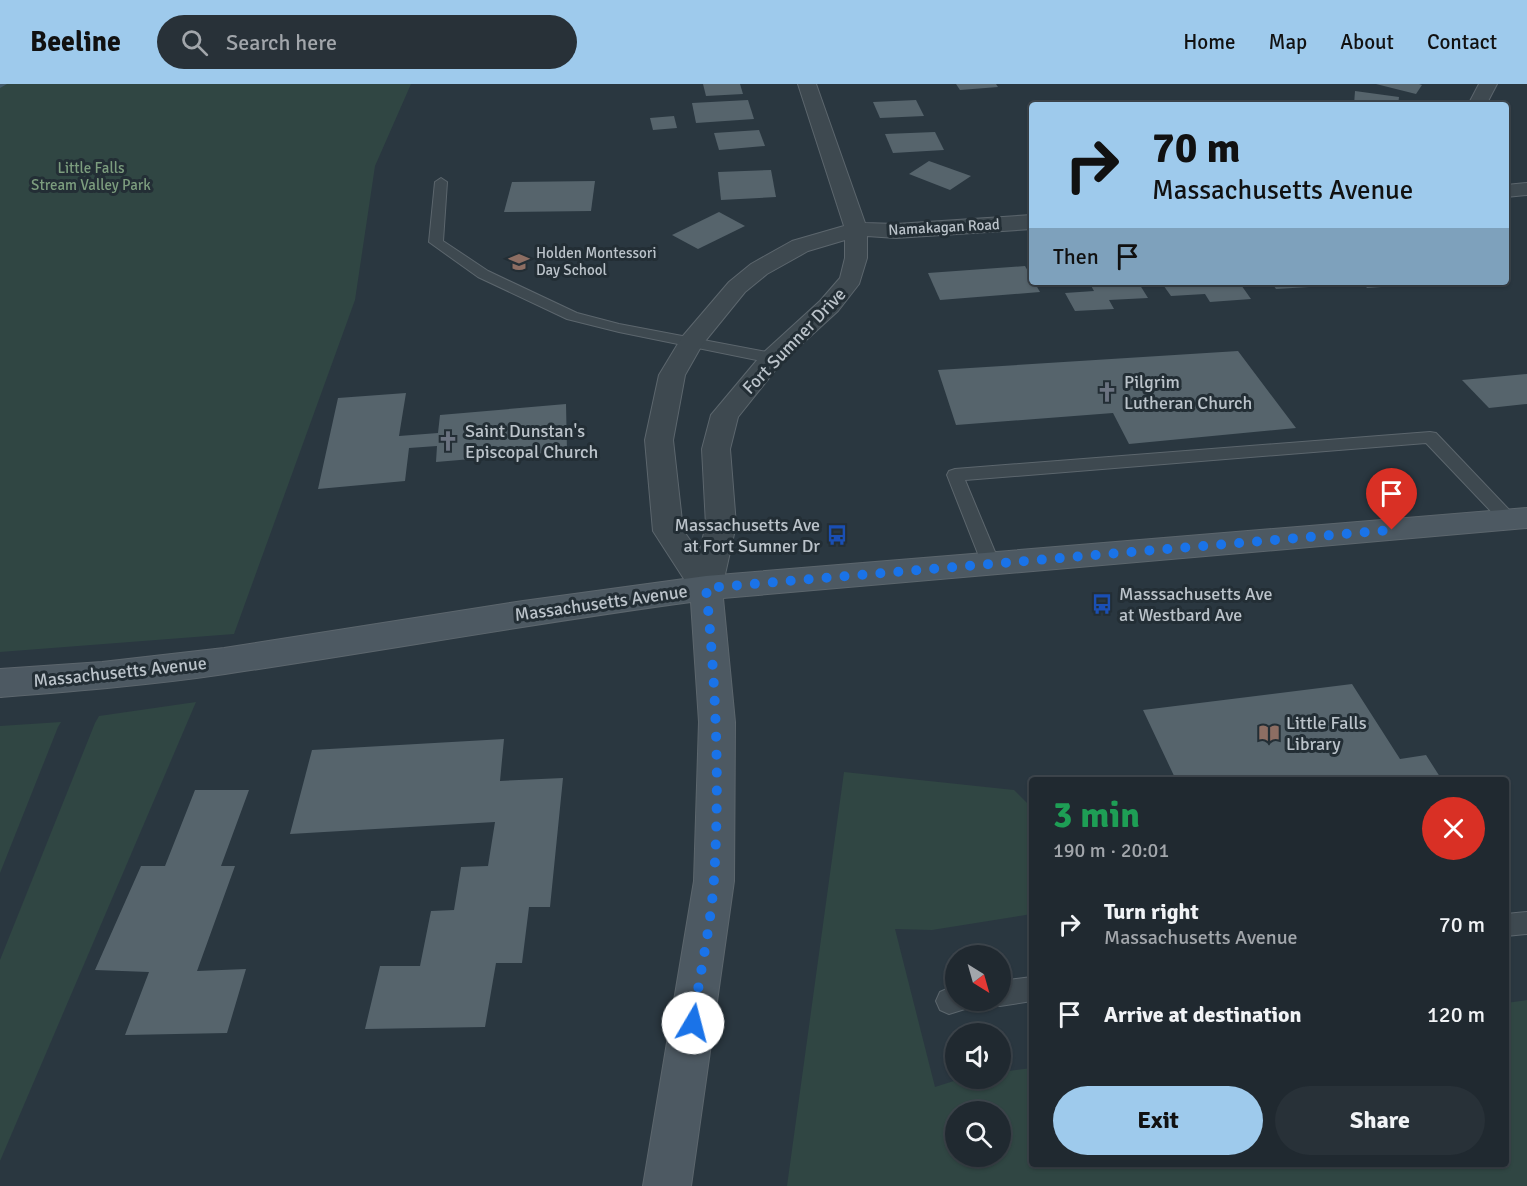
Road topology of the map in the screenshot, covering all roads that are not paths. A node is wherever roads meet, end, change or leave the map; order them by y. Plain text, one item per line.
1 (807, 84) edge
2 (1488, 84) edge
3 (1479, 102) edge
4 (441, 182) dead end
5 (1029, 222) edge
6 (856, 229) junction
7 (691, 342) junction
8 (772, 358) junction
9 (1518, 519) edge
10 (991, 564) junction
11 (706, 588) junction
12 (0, 683) edge
13 (1527, 923) edge
14 (1509, 926) edge
15 (1029, 989) edge
16 (1011, 992) edge
17 (667, 1186) edge

1 - 6 street, Fort Sumner Drive
2 - 3 street
4 - 7 lane
5 - 6 street, Namakagan Road
6 - 7 street
6 - 8 street, Fort Sumner Drive
7 - 8 lane
7 - 11 street
8 - 11 street, Fort Sumner Drive
9 - 10 main road, Massachusetts Avenue
9 - 10 lane
10 - 11 main road, Massachusetts Avenue
11 - 12 main road, Massachusetts Avenue
11 - 17 main road
13 - 14 lane
15 - 16 lane

